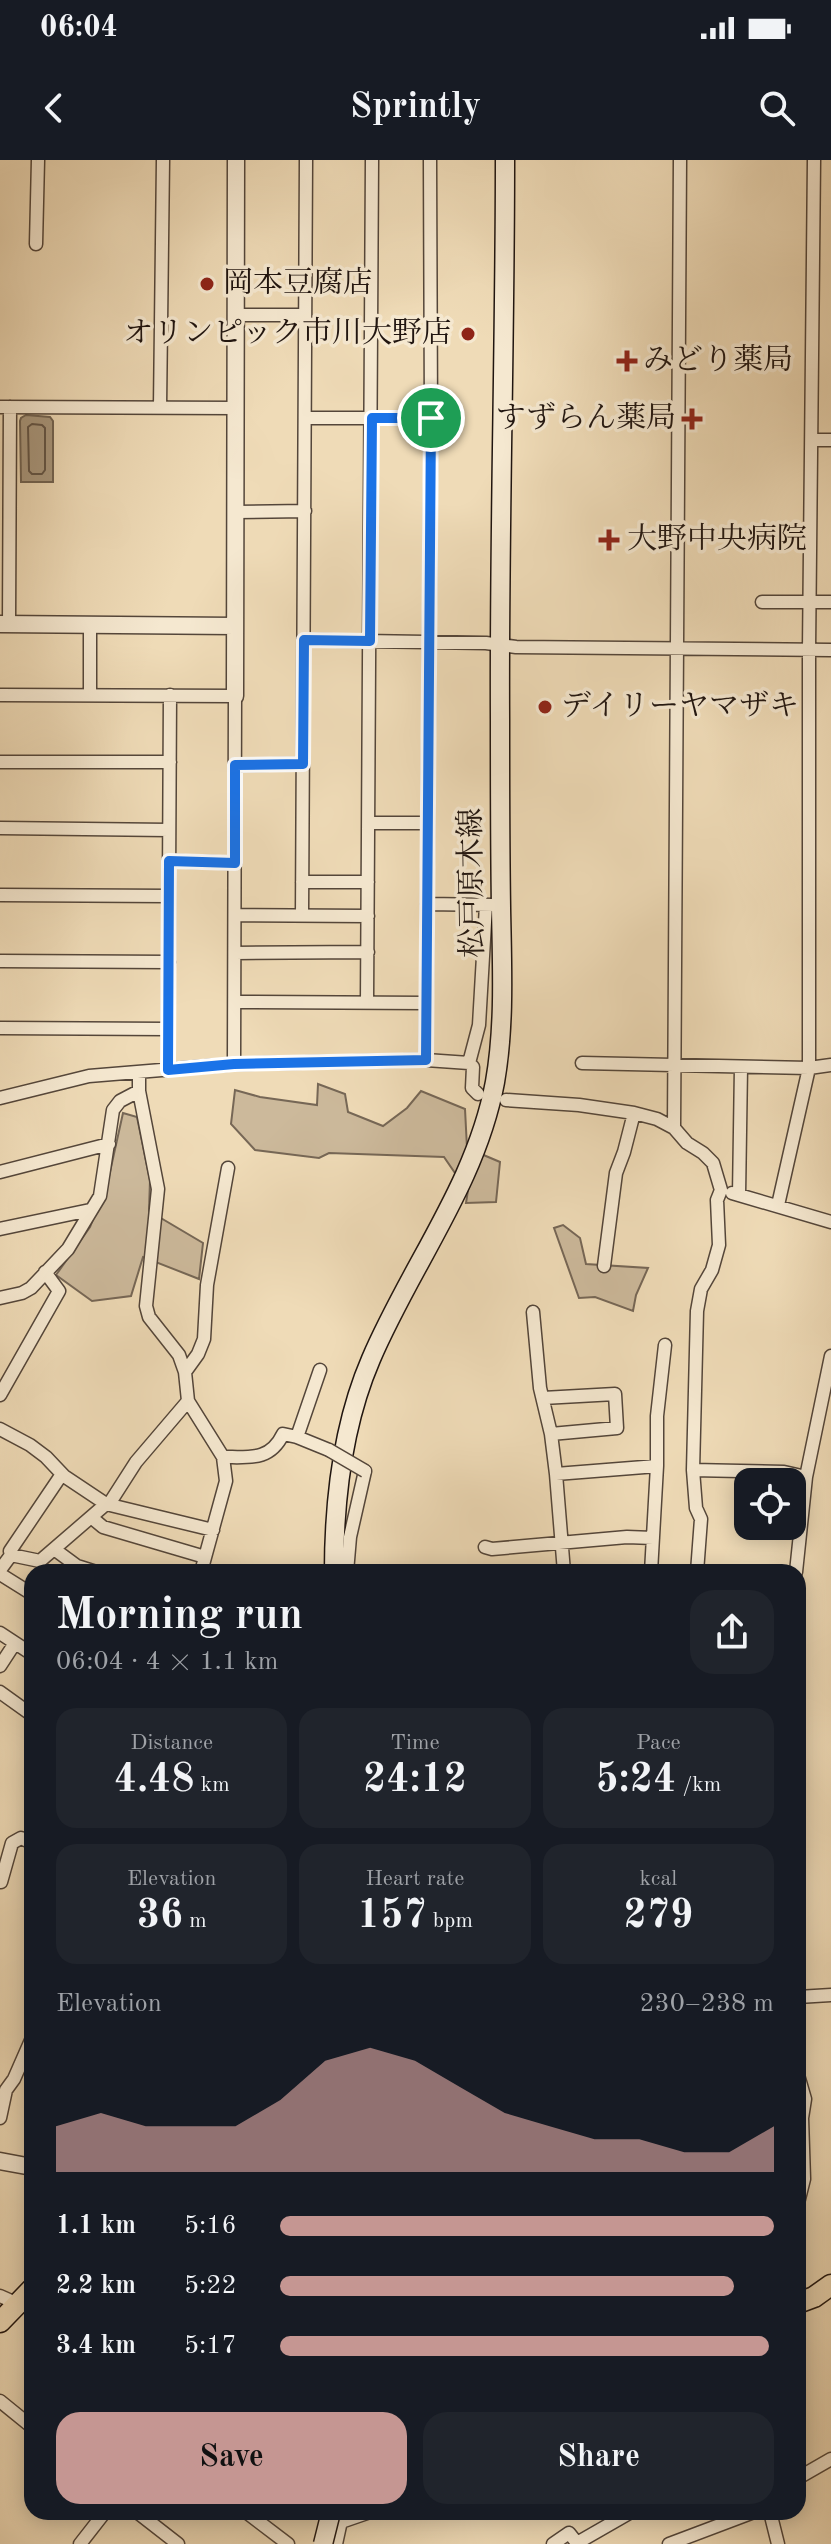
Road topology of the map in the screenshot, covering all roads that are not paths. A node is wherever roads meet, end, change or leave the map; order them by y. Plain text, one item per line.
1 (38, 160) edge
2 (163, 160) edge
3 (236, 160) edge
4 (306, 160) edge
5 (372, 160) edge
6 (430, 160) edge
7 (505, 160) edge
8 (680, 160) edge
9 (814, 160) edge
10 (38, 244) dead end
11 (236, 315) junction
12 (304, 315) junction
13 (5, 407) edge
14 (160, 407) junction
15 (236, 408) junction
16 (306, 418) junction
17 (372, 418) junction
18 (431, 418) junction
19 (812, 440) junction
20 (831, 440) edge
21 (5, 458) edge
22 (305, 511) junction
23 (235, 512) junction
24 (762, 602) dead end
25 (831, 602) edge
26 (810, 603) junction
27 (4, 624) edge
28 (90, 624) junction
29 (235, 626) junction
30 (304, 640) junction
31 (370, 641) junction
32 (428, 642) junction
33 (499, 644) junction
34 (677, 648) junction
35 (809, 650) junction
36 (831, 650) edge
37 (0, 695) edge
38 (90, 695) junction
39 (170, 695) junction
40 (235, 696) junction
41 (0, 762) edge
42 (170, 762) junction
43 (303, 764) junction
44 (235, 765) junction
45 (368, 823) junction
46 (427, 823) junction
47 (0, 828) edge
48 (169, 830) junction
49 (169, 861) junction
50 (235, 863) junction
51 (302, 882) junction
52 (368, 882) junction
53 (0, 895) edge
54 (169, 896) junction
55 (427, 904) junction
56 (494, 905) junction
57 (235, 915) junction
58 (302, 916) junction
59 (368, 916) junction
60 (368, 952) junction
61 (235, 953) junction
62 (0, 961) edge
63 (169, 962) junction
64 (235, 1002) junction
65 (367, 1002) junction
66 (426, 1003) junction
67 (0, 1028) edge
68 (168, 1029) junction
69 (426, 1060) junction
70 (469, 1063) junction
71 (582, 1063) dead end
72 (234, 1064) junction
73 (675, 1064) junction
74 (831, 1066) edge
75 (741, 1067) junction
76 (809, 1068) junction
77 (168, 1070) junction
78 (139, 1073) junction
79 (139, 1091) junction
80 (478, 1094) dead end
81 (0, 1098) edge
82 (506, 1100) dead end
83 (634, 1113) junction
84 (674, 1128) junction
85 (109, 1144) junction
86 (228, 1168) dead end
87 (0, 1172) edge
88 (721, 1190) junction
89 (739, 1195) junction
90 (778, 1205) junction
91 (90, 1210) junction
92 (831, 1222) edge
93 (0, 1229) edge
94 (604, 1266) dead end
95 (45, 1272) junction
96 (0, 1298) edge
97 (533, 1312) dead end
98 (665, 1345) dead end
99 (831, 1356) edge
100 (320, 1370) dead end
101 (185, 1372) junction
102 (0, 1395) edge
103 (543, 1398) junction
104 (188, 1401) junction
105 (0, 1429) edge
106 (551, 1434) junction
107 (297, 1437) junction
108 (223, 1457) junction
109 (657, 1466) junction
110 (693, 1470) junction
111 (734, 1471) edge
112 (62, 1474) junction
113 (556, 1474) junction
114 (806, 1477) edge
115 (106, 1504) junction
116 (91, 1517) junction
117 (213, 1530) junction
118 (653, 1538) junction
119 (799, 1540) edge
120 (562, 1542) junction
121 (485, 1547) dead end
122 (54, 1549) junction
123 (11, 1555) junction
124 (205, 1557) junction
125 (74, 1564) edge
126 (203, 1564) edge
127 (334, 1564) edge
128 (348, 1564) edge
129 (563, 1564) edge
130 (651, 1564) edge
131 (698, 1564) edge
132 (797, 1564) edge
133 (0, 1572) edge
134 (24, 1588) edge
135 (0, 1633) edge
136 (15, 1643) junction
137 (24, 1649) edge
138 (0, 1666) edge
139 (0, 1692) edge
140 (24, 1709) edge
141 (24, 1839) edge
142 (0, 1883) edge
143 (831, 1995) edge
144 (806, 1997) edge
145 (24, 2056) edge
146 (3, 2089) edge
147 (0, 2118) edge
148 (0, 2161) edge
149 (24, 2166) edge
150 (831, 2285) edge
151 (17, 2296) edge
152 (806, 2300) edge
153 (0, 2322) edge
154 (0, 2401) edge
155 (24, 2420) edge
156 (831, 2459) edge
157 (806, 2473) edge
158 (99, 2520) edge
159 (147, 2520) edge
160 (256, 2520) edge
161 (334, 2520) edge
162 (335, 2520) edge
163 (338, 2520) edge
164 (613, 2520) edge
165 (733, 2520) edge
166 (772, 2520) edge
167 (80, 2544) edge
168 (178, 2544) edge
169 (288, 2544) edge
170 (316, 2544) edge
171 (323, 2544) edge
172 (336, 2544) edge
173 (553, 2544) edge
174 (669, 2544) edge
175 (778, 2544) edge

1 - 10 street
2 - 14 street
3 - 11 street
4 - 12 street
5 - 17 street
6 - 18 street
7 - 33 main road, 松戸原木線
8 - 34 street
9 - 19 street
11 - 12 street
11 - 15 street
12 - 16 street
13 - 14 street
13 - 21 street
14 - 15 street
15 - 23 street
16 - 17 street
16 - 22 street
17 - 18 street
17 - 31 street
18 - 32 street
19 - 20 street
19 - 26 street
21 - 27 street
22 - 23 street
22 - 30 street
23 - 29 street
24 - 26 street
25 - 26 street
26 - 35 street
27 - 28 street
28 - 29 street
28 - 38 street
29 - 40 street
30 - 31 street
30 - 43 street
31 - 32 street
31 - 45 street
32 - 33 street
32 - 46 street
33 - 34 street
33 - 56 main road, 松戸原木線
34 - 35 street
34 - 73 street
35 - 36 street
35 - 76 street
37 - 38 street
38 - 39 street
39 - 40 street
39 - 42 street
40 - 44 street
41 - 42 street
42 - 48 street
43 - 44 street
43 - 51 street
44 - 50 street
45 - 46 street
45 - 52 street
46 - 55 street
47 - 48 street
48 - 49 street
49 - 50 street
49 - 54 street
50 - 57 street
51 - 52 street
51 - 58 street
52 - 59 street
53 - 54 street
54 - 63 street
55 - 56 street
55 - 66 street
56 - 70 street
56 - 127 main road, 松戸原木線
57 - 58 street
57 - 61 street
58 - 59 street
59 - 60 street
60 - 61 street
60 - 65 street
61 - 64 street
62 - 63 street
63 - 68 street
64 - 65 street
64 - 72 street
65 - 66 street
66 - 69 street
67 - 68 street
68 - 77 street
69 - 70 street
69 - 72 street
70 - 80 street
71 - 73 street
72 - 77 street
73 - 75 street
73 - 84 street
74 - 76 street
75 - 76 street
75 - 89 street
76 - 90 street
77 - 78 street
78 - 79 street
78 - 81 street
79 - 85 street
79 - 101 street
82 - 83 street
83 - 84 street
83 - 94 street
84 - 88 street
85 - 87 street
85 - 91 street
86 - 101 street
88 - 89 street
88 - 110 street
89 - 90 street
90 - 92 street
91 - 93 street
91 - 95 street
95 - 96 street
95 - 102 street
97 - 103 street
98 - 109 street
99 - 114 street
100 - 107 street
101 - 104 street
103 - 106 street
103 - 106 street
104 - 108 street
104 - 115 street
105 - 112 street
106 - 113 street
107 - 108 street
107 - 128 street, bridge
108 - 117 street
109 - 113 street
109 - 118 street
110 - 111 street
110 - 131 street
112 - 115 street
112 - 123 street
113 - 120 street
115 - 116 street
115 - 117 street
116 - 122 street
116 - 124 street
117 - 124 street
118 - 120 street
118 - 130 street
119 - 132 street
120 - 121 street
120 - 129 street
122 - 123 street
122 - 125 street
123 - 133 street
124 - 126 street
133 - 134 street
135 - 136 street
136 - 137 street
136 - 138 street
139 - 140 street
141 - 142 street
143 - 144 street
145 - 146 street
146 - 147 street
148 - 149 street
150 - 152 main road
151 - 153 main road
154 - 155 street
156 - 157 street
158 - 167 street
159 - 168 street
160 - 169 street
161 - 170 street
162 - 171 main road, bridge
163 - 172 street
164 - 173 street
165 - 174 street
166 - 175 street

